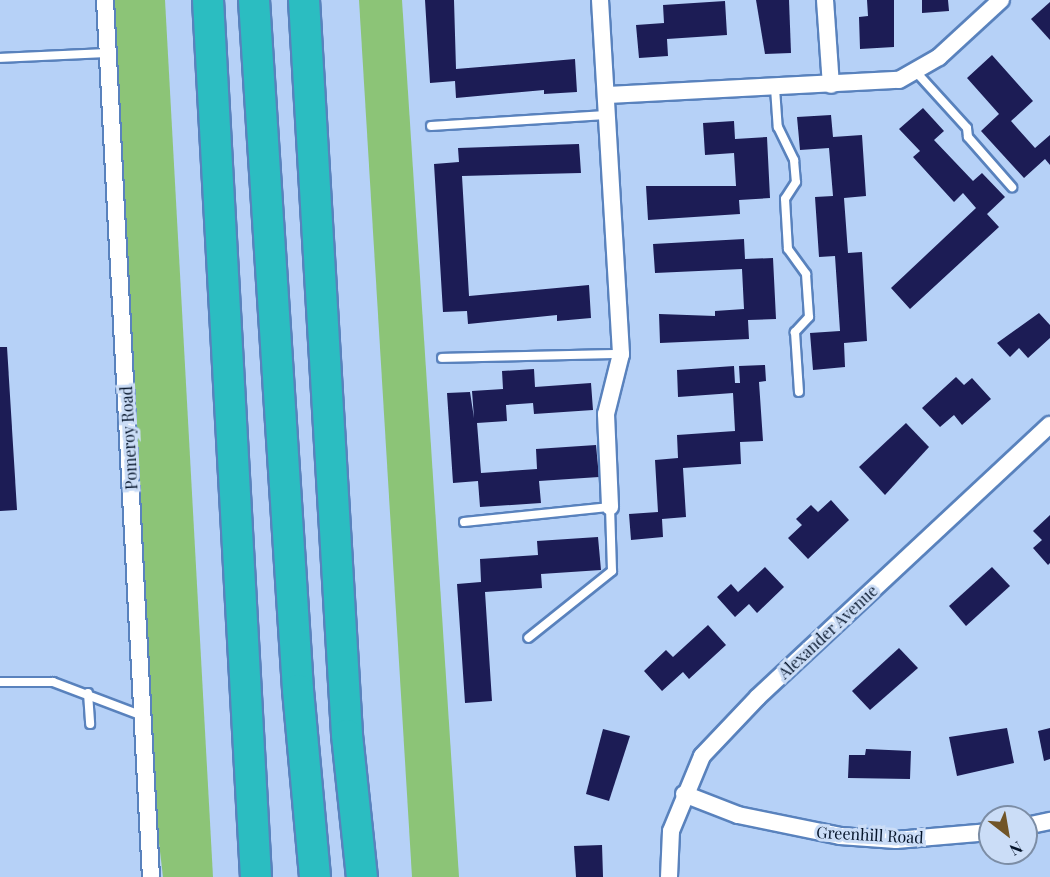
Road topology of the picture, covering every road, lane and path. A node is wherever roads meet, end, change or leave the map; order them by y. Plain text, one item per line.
1 (105, 0) edge
2 (208, 0) edge
3 (254, 0) edge
4 (304, 0) edge
5 (600, 0) edge
6 (825, 0) edge
7 (1001, 0) edge
8 (108, 53) junction
9 (0, 58) edge
10 (917, 73) junction
11 (831, 85) junction
12 (775, 88) junction
13 (608, 95) junction
14 (606, 115) junction
15 (431, 126) dead end
16 (1012, 187) dead end
17 (621, 354) junction
18 (442, 358) dead end
19 (799, 392) dead end
20 (1050, 425) edge
21 (610, 507) junction
22 (464, 522) dead end
23 (528, 638) dead end
24 (0, 682) edge
25 (88, 693) junction
26 (143, 716) junction
27 (90, 724) dead end
28 (684, 794) junction
29 (978, 833) edge
30 (151, 877) edge
31 (256, 877) edge
32 (315, 877) edge
33 (362, 877) edge
34 (669, 877) edge

1 - 8 street, Pomeroy Road
2 - 31 highway
3 - 32 highway
4 - 33 highway
5 - 13 street
6 - 11 street
7 - 10 street
8 - 9 lane
8 - 26 street, Pomeroy Road
10 - 11 street
10 - 16 lane
11 - 12 street
12 - 13 street
12 - 19 lane
13 - 14 street
14 - 15 lane
14 - 17 street
17 - 18 lane
17 - 21 street
20 - 28 street, Alexander Avenue
21 - 22 lane
21 - 23 lane
24 - 25 lane
25 - 26 lane
25 - 27 lane
26 - 30 street, Pomeroy Road
28 - 29 street, Greenhill Road
28 - 34 street, Alexander Avenue

